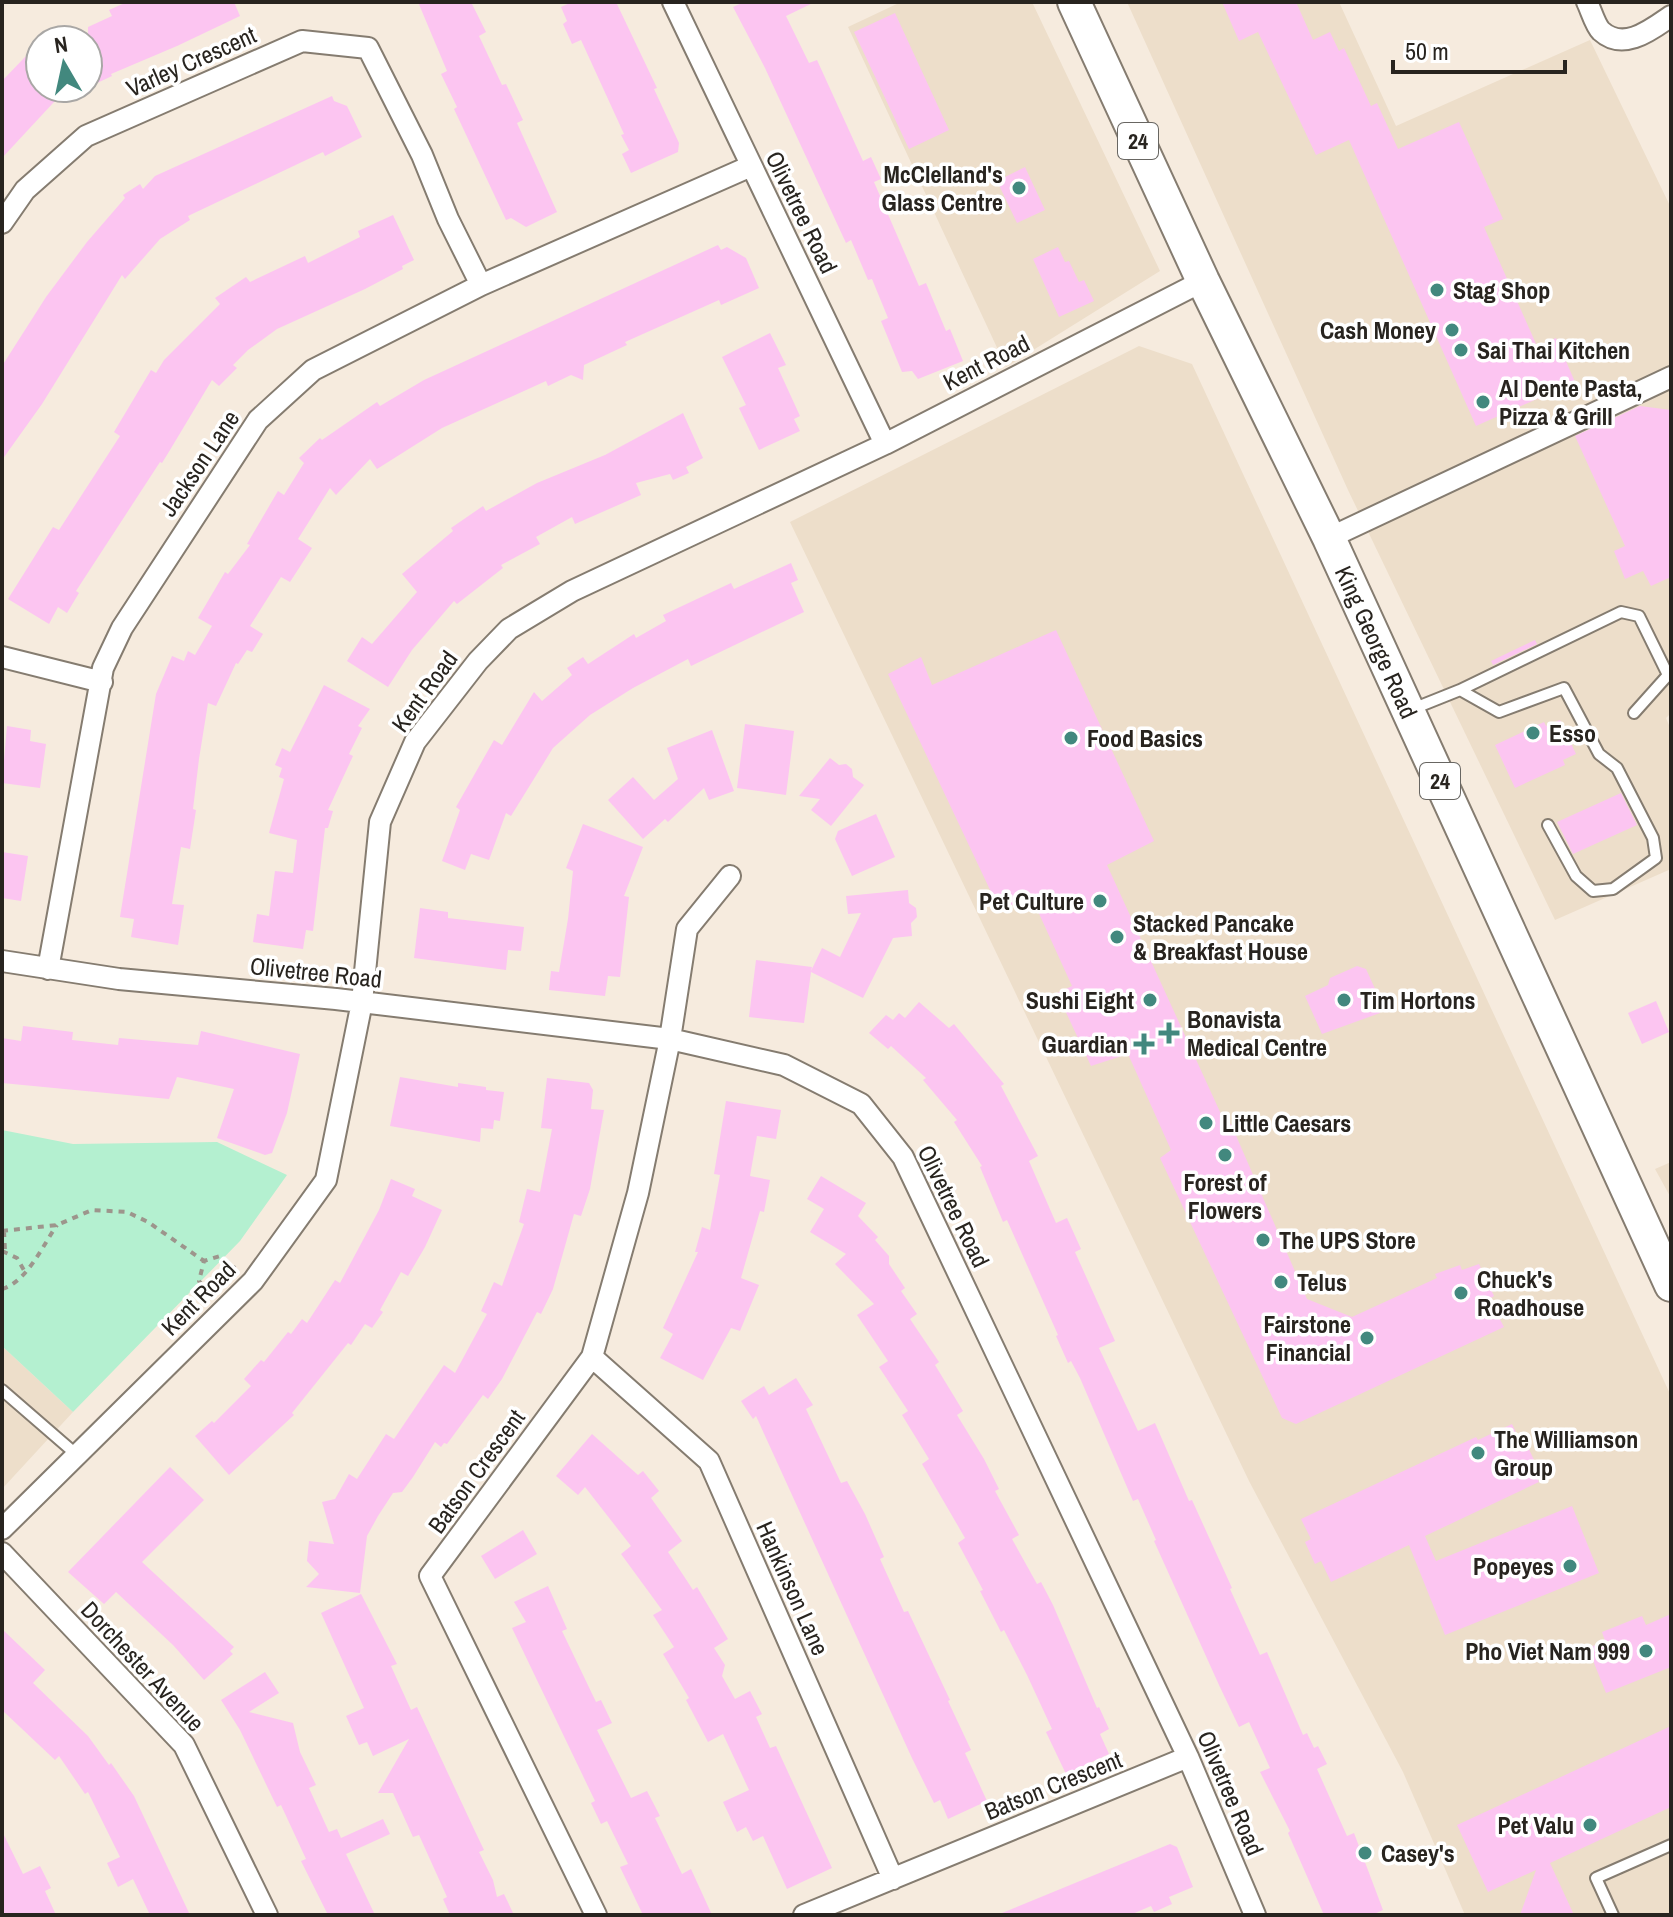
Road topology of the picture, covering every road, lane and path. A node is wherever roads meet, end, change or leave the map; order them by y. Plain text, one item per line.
1 (673, 2) edge
2 (1074, 2) edge
3 (1587, 2) edge
4 (1671, 16) edge
5 (751, 166) junction
6 (2, 223) edge
7 (1203, 281) junction
8 (481, 285) junction
9 (1671, 377) edge
10 (885, 444) junction
11 (1329, 538) junction
12 (2, 657) edge
13 (102, 682) junction
14 (1460, 690) junction
15 (1408, 711) junction
16 (1634, 713) dead end
17 (1548, 825) dead end
18 (730, 876) dead end
19 (2, 961) edge
20 (48, 969) junction
21 (362, 1002) junction
22 (670, 1039) junction
23 (57, 1225) junction
24 (3, 1231) edge
25 (3, 1251) edge
26 (204, 1261) junction
27 (25, 1272) junction
28 (253, 1281) junction
29 (1671, 1285) edge
30 (2, 1289) edge
31 (223, 1312) junction
32 (592, 1357) junction
33 (2, 1390) edge
34 (77, 1455) junction
35 (2, 1529) edge
36 (2, 1553) edge
37 (1188, 1757) junction
38 (1671, 1845) edge
39 (893, 1879) junction
40 (267, 1915) edge
41 (596, 1915) edge
42 (804, 1915) edge
43 (1255, 1915) edge
44 (1613, 1915) edge

1 - 5 street, Olivetree Road
2 - 7 main road, King George Road / 24
3 - 4 street
5 - 8 street, Jackson Lane
5 - 10 street, Olivetree Road
6 - 8 street, Varley Crescent
7 - 10 street, Kent Road
7 - 11 main road, King George Road / 24
8 - 13 street, Jackson Lane
9 - 11 street
10 - 21 street, Kent Road
11 - 15 main road, King George Road / 24
12 - 13 street
13 - 20 street, Jackson Lane
14 - 15 lane
14 - 16 lane
14 - 17 lane
15 - 29 main road, King George Road / 24
18 - 22 street, Batson Crescent
19 - 20 street, Olivetree Road
20 - 21 street, Olivetree Road
21 - 22 street, Olivetree Road
21 - 28 street, Kent Road
22 - 32 street, Batson Crescent
22 - 37 street, Olivetree Road
23 - 24 path
23 - 26 path
23 - 27 path
24 - 25 path
25 - 27 path
26 - 28 path
26 - 31 path
27 - 30 path
28 - 31 street, Kent Road
31 - 34 street, Kent Road
32 - 39 street, Hankinson Lane
32 - 41 street, Batson Crescent
33 - 34 lane
34 - 35 street, Kent Road
36 - 40 street, Dorchester Avenue
37 - 39 street, Batson Crescent
37 - 43 street, Olivetree Road
38 - 44 lane
39 - 42 street, Batson Crescent

